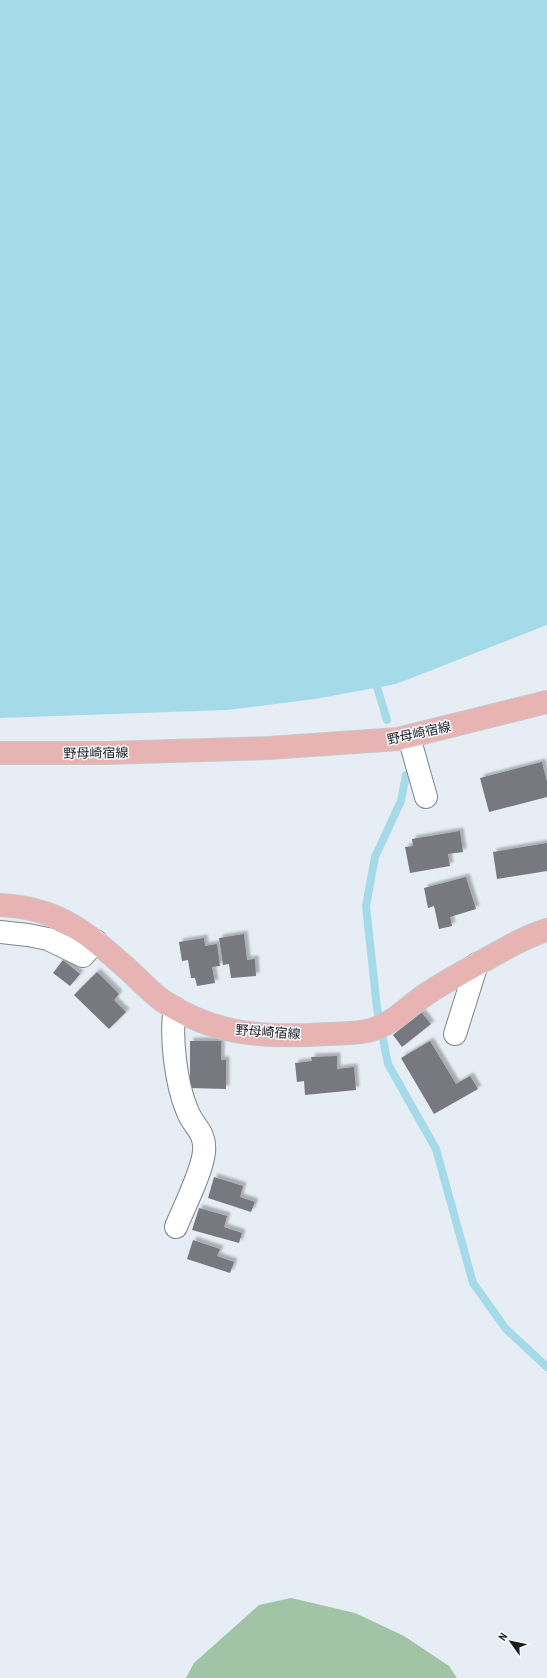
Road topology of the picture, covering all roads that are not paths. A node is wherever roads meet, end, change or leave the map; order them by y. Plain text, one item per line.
1 (547, 702) edge
2 (409, 737) junction
3 (0, 753) edge
4 (426, 797) dead end
5 (0, 905) edge
6 (547, 930) edge
7 (0, 932) edge
8 (96, 941) junction
9 (477, 964) junction
10 (175, 1008) junction
11 (455, 1034) dead end
12 (176, 1227) dead end

1 - 2 main road, 野母崎宿線
2 - 3 main road, 野母崎宿線
2 - 4 street
5 - 8 main road, 野母崎宿線
6 - 9 main road, 野母崎宿線
7 - 8 street
8 - 10 main road, 野母崎宿線
9 - 10 main road, 野母崎宿線
9 - 11 street
10 - 12 street

